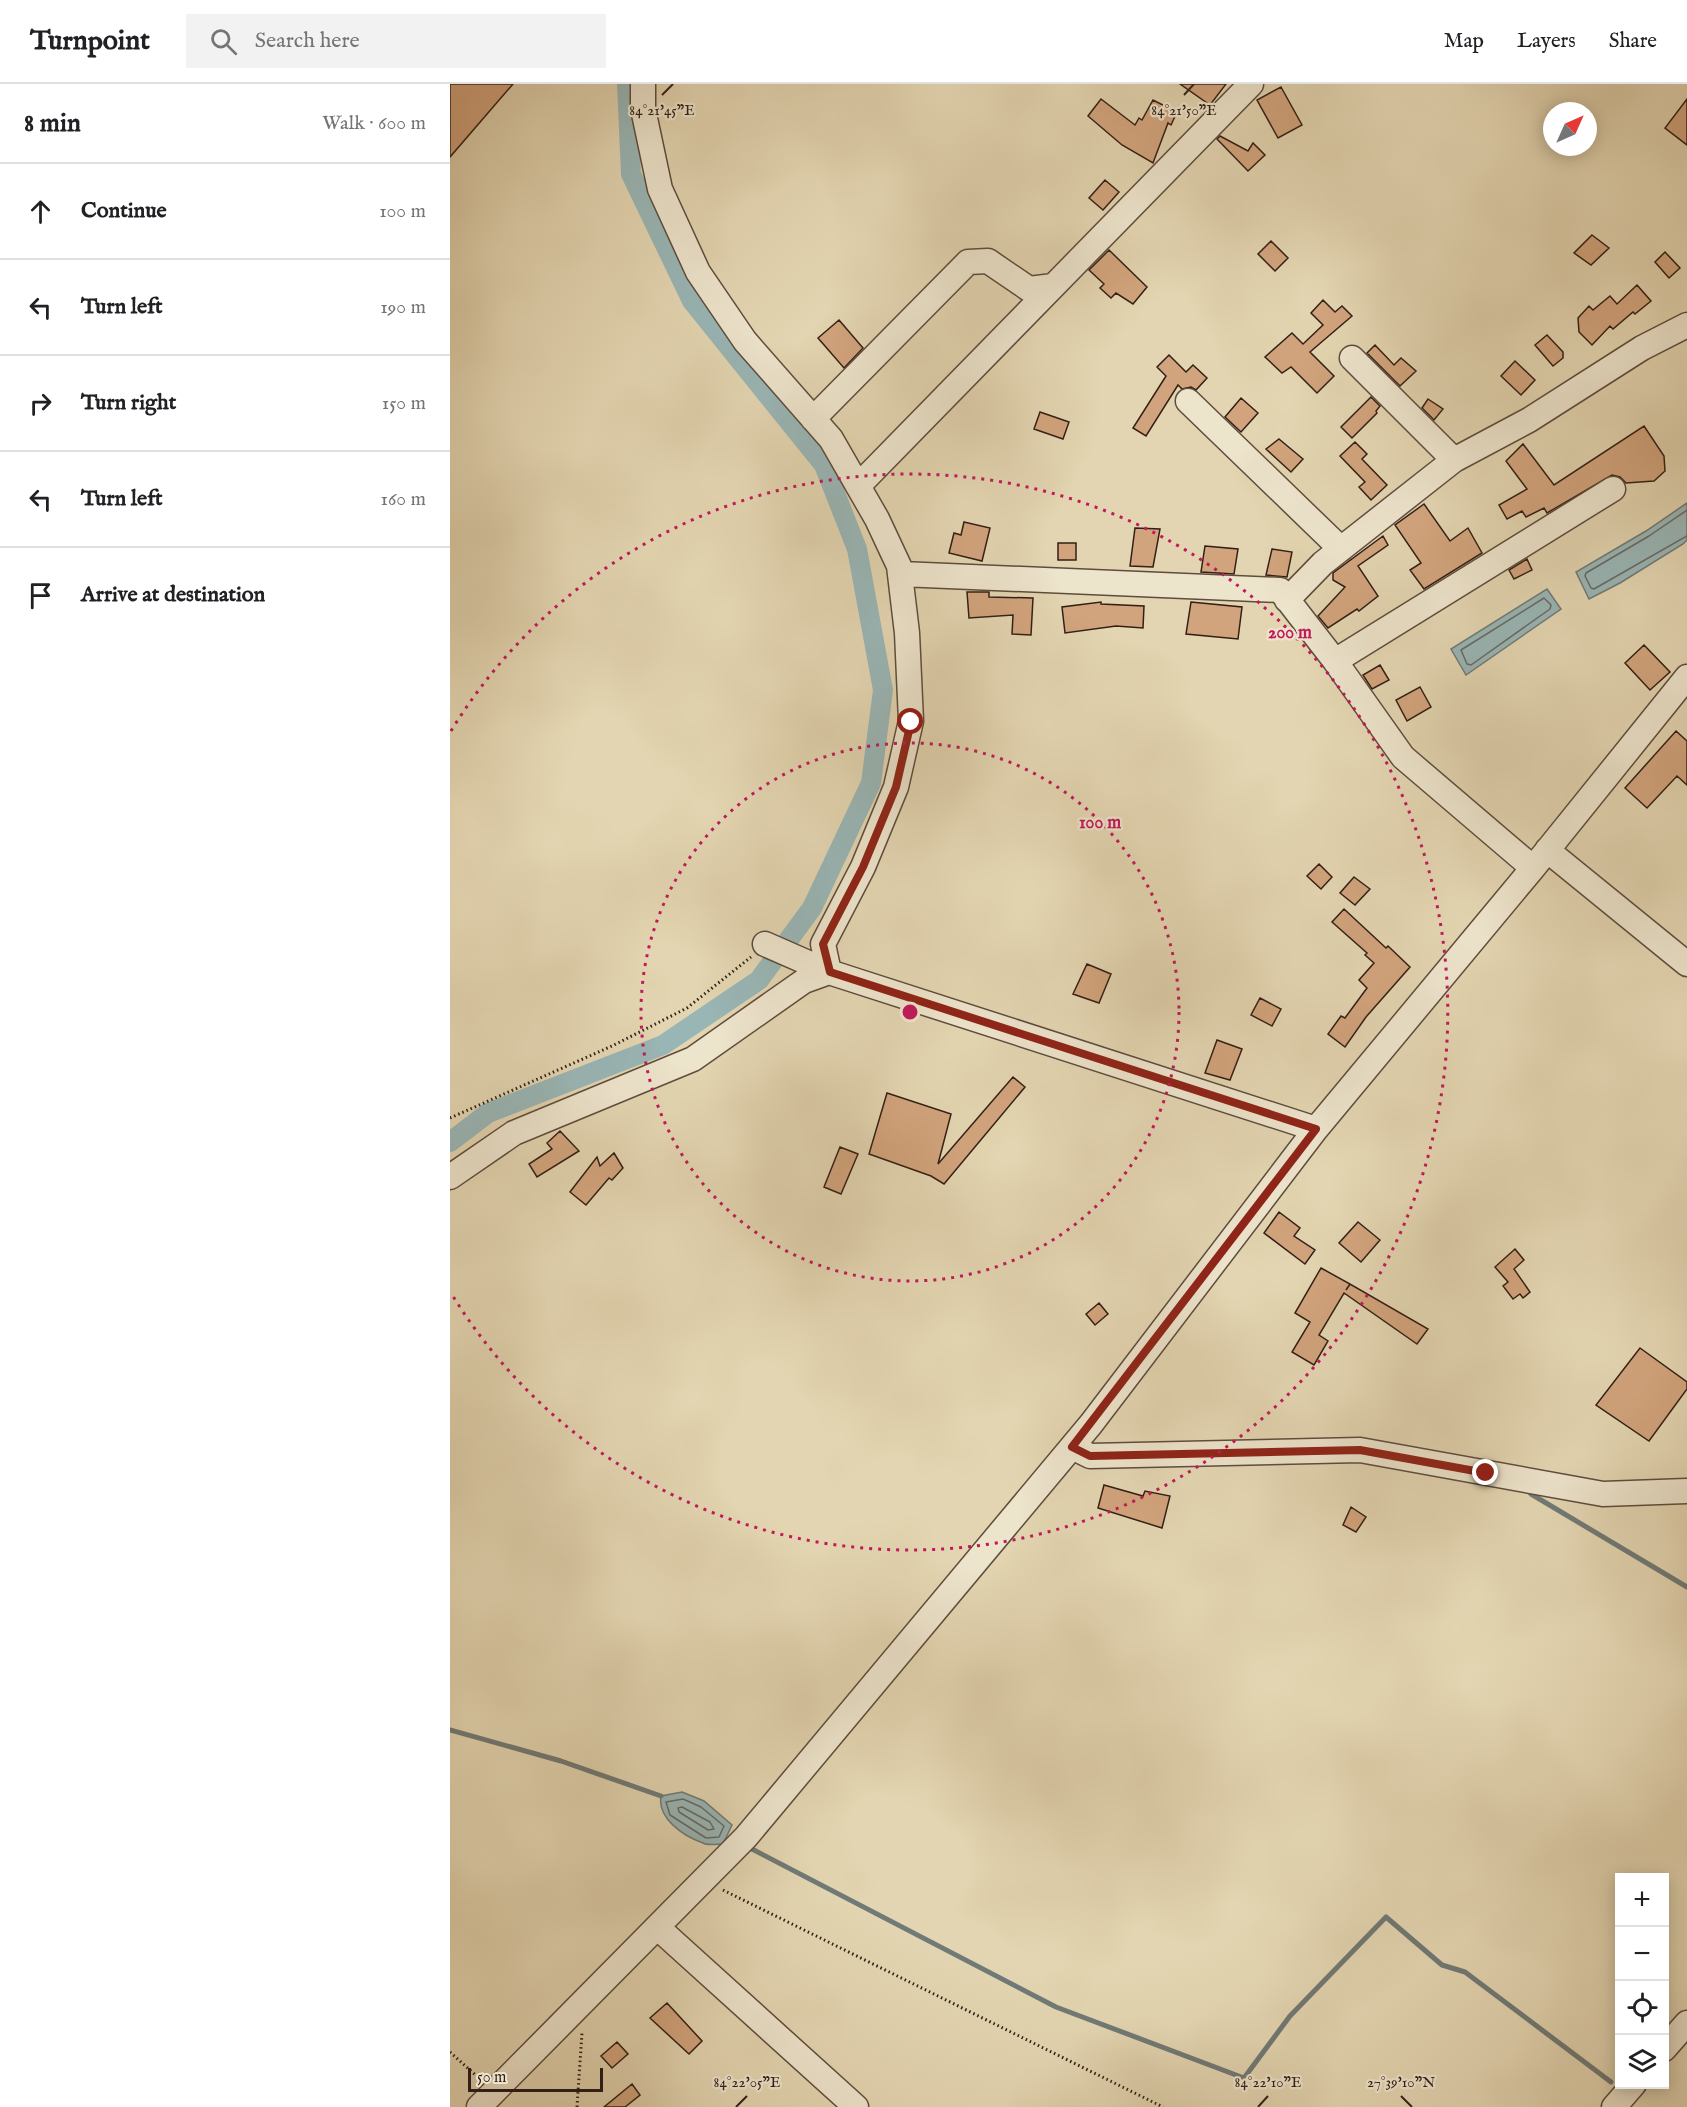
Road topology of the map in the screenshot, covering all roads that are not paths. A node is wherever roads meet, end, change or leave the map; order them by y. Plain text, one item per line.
1 (643, 84) edge
2 (1251, 84) edge
3 (1053, 286) junction
4 (1687, 325) edge
5 (1352, 358) dead end
6 (1188, 401) dead end
7 (813, 419) junction
8 (1454, 460) junction
9 (858, 486) junction
10 (1613, 489) dead end
11 (1341, 549) junction
12 (901, 574) junction
13 (1287, 600) junction
14 (1335, 661) junction
15 (1687, 676) edge
16 (1540, 859) junction
17 (765, 945) road end
18 (1687, 964) edge
19 (830, 972) junction
20 (1316, 1129) junction
21 (450, 1177) edge
22 (1072, 1447) junction
23 (1687, 1491) edge
24 (657, 1927) junction
25 (1687, 2023) edge
26 (1669, 2044) edge
27 (1630, 2089) edge
28 (487, 2100) edge
29 (856, 2107) edge
30 (1614, 2107) edge

1 - 7 street
2 - 3 street
3 - 7 street
3 - 9 street
4 - 8 street
5 - 8 street
6 - 11 street
7 - 9 street
8 - 11 street
9 - 12 street
10 - 14 street
11 - 13 street
12 - 13 street
12 - 19 street
13 - 14 street
14 - 16 street
15 - 16 street
16 - 18 street
16 - 20 street
17 - 19 street
19 - 20 street
19 - 21 street
20 - 22 street
22 - 23 street
22 - 24 street
24 - 28 street
24 - 29 street
25 - 26 street
27 - 30 street

